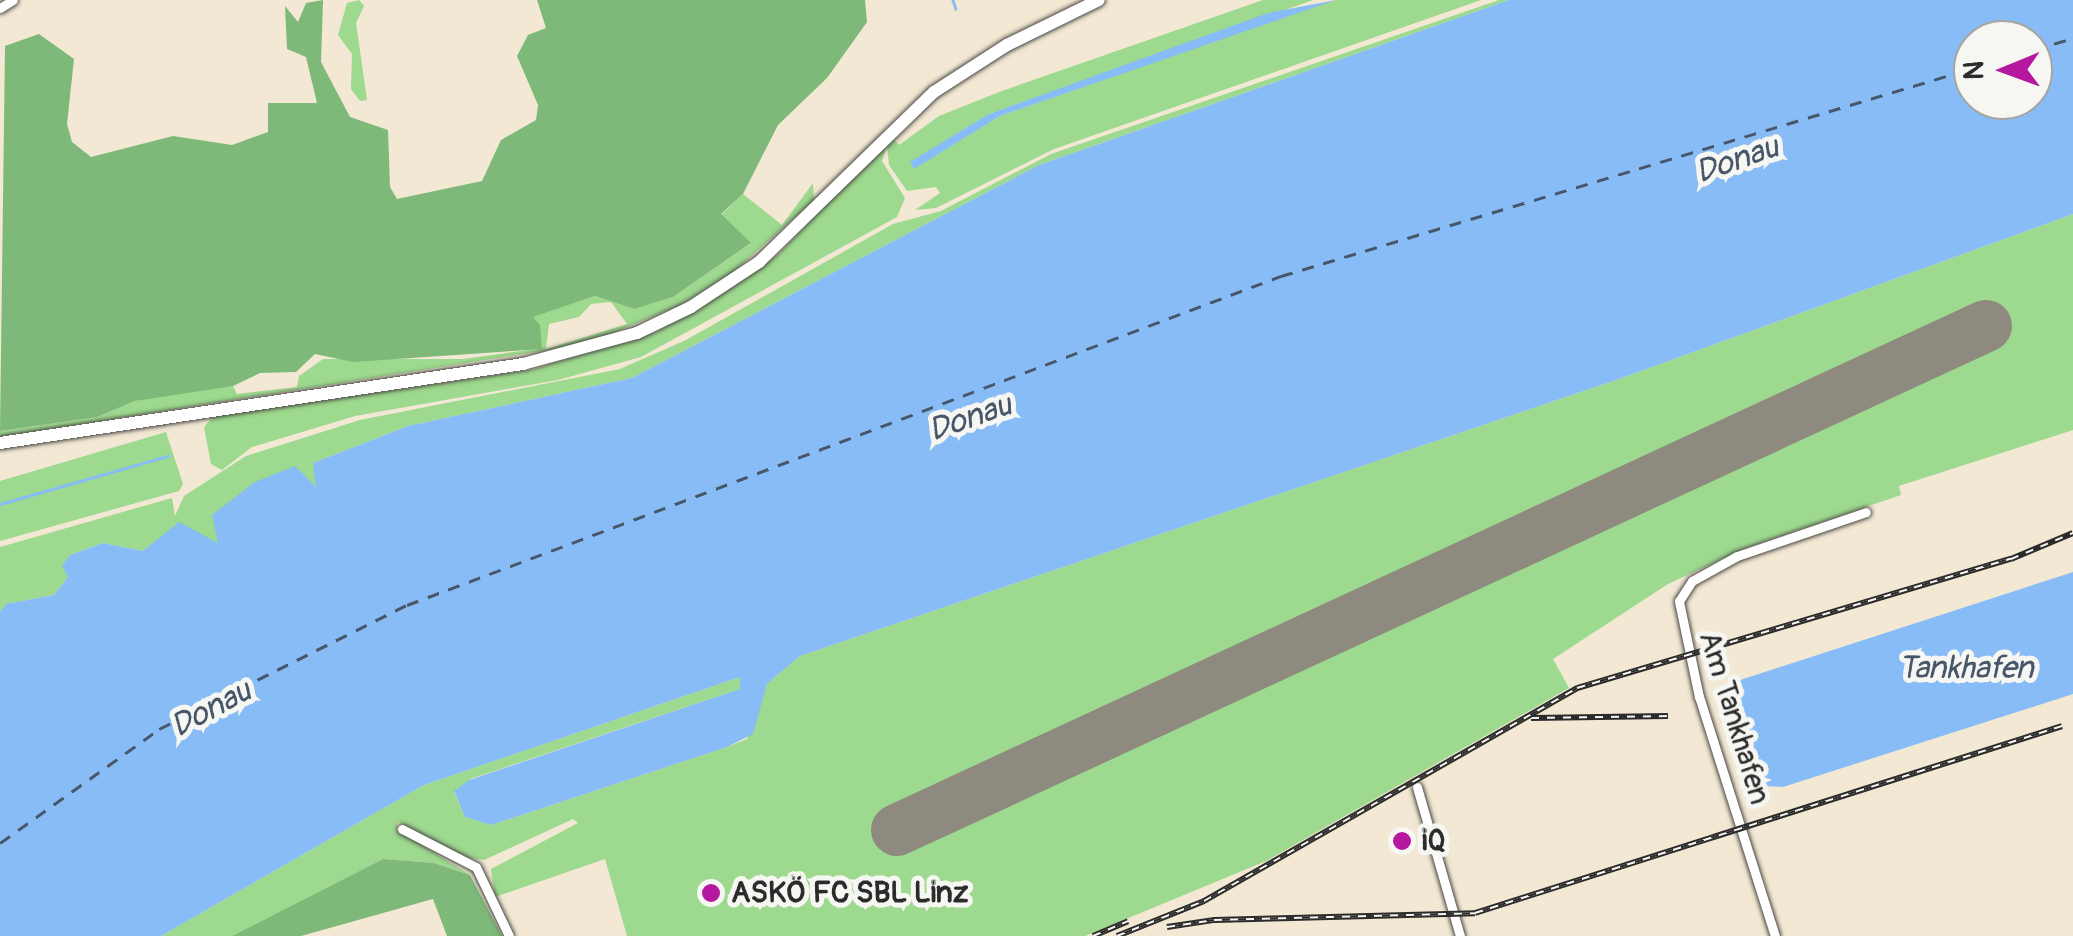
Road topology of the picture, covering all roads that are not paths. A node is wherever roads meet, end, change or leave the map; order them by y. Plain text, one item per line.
1 (12, 0) edge
2 (1099, 0) edge
3 (0, 8) edge
4 (0, 443) edge
5 (1866, 512) dead end
6 (1417, 787) dead end
7 (402, 829) dead end
8 (509, 936) edge
9 (1460, 936) edge
10 (1775, 936) edge

1 - 3 street
2 - 4 main road
5 - 10 street, Am Tankhafen
6 - 9 street
7 - 8 street

